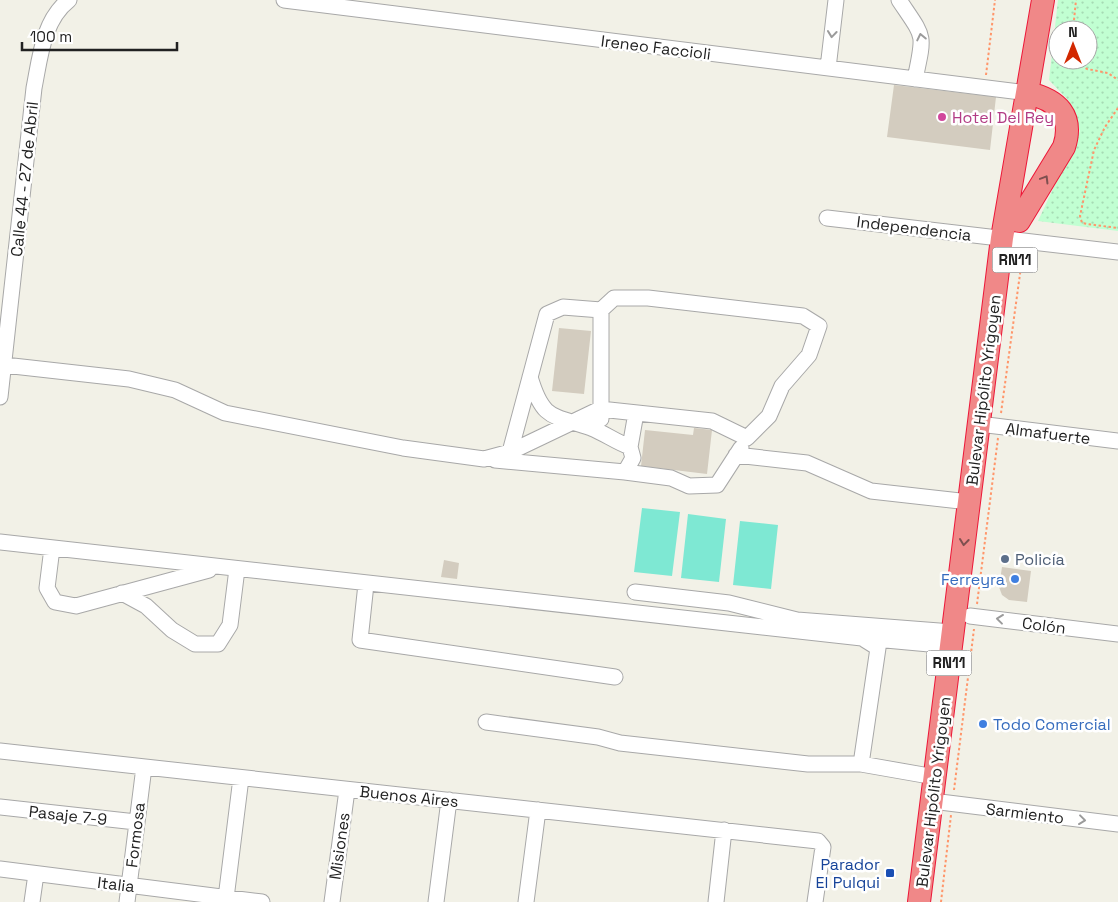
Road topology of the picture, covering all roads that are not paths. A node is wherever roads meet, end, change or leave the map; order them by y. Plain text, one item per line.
1 (69, 0) edge
2 (284, 0) edge
3 (836, 0) edge
4 (899, 0) edge
5 (1043, 0) edge
6 (828, 68) junction
7 (915, 79) junction
8 (1028, 93) junction
9 (827, 218) dead end
10 (1014, 233) junction
11 (1118, 243) edge
12 (1118, 252) edge
13 (601, 310) junction
14 (4, 365) junction
15 (530, 377) junction
16 (0, 397) edge
17 (600, 409) junction
18 (636, 413) junction
19 (568, 423) junction
20 (991, 425) junction
21 (601, 434) junction
22 (747, 438) junction
23 (1118, 441) edge
24 (630, 447) junction
25 (510, 452) junction
26 (736, 455) junction
27 (484, 459) junction
28 (625, 472) junction
29 (969, 502) junction
30 (0, 542) edge
31 (52, 548) junction
32 (218, 567) junction
33 (237, 569) junction
34 (366, 584) junction
35 (635, 592) dead end
36 (122, 594) junction
37 (973, 616) junction
38 (1118, 634) edge
39 (862, 638) junction
40 (952, 639) junction
41 (615, 677) dead end
42 (486, 722) dead end
43 (0, 751) edge
44 (861, 764) junction
45 (144, 767) junction
46 (935, 777) junction
47 (241, 778) junction
48 (347, 790) junction
49 (448, 800) junction
50 (944, 803) junction
51 (0, 807) edge
52 (538, 810) junction
53 (136, 822) junction
54 (1118, 824) edge
55 (724, 830) junction
56 (0, 870) edge
57 (36, 874) junction
58 (129, 885) junction
59 (226, 898) junction
60 (32, 902) edge
61 (127, 902) edge
62 (262, 902) edge
63 (332, 902) edge
64 (436, 902) edge
65 (526, 902) edge
66 (716, 902) edge
67 (815, 902) edge
68 (920, 902) edge
69 (934, 902) edge

1 - 14 street, Calle 44 - 27 de Abril
2 - 6 street, Ireneo Faccioli
3 -> 6 street
7 -> 4 street
5 - 8 highway, RN11
6 - 7 street, Ireneo Faccioli
7 - 8 street, Ireneo Faccioli
8 - 10 highway, Bulevar Hipólito Yrigoyen / RN11
10 -> 8 highway, RN11
9 - 10 street, Independencia
10 - 11 street
10 - 12 street
10 - 20 highway, Bulevar Hipólito Yrigoyen / RN11
13 - 15 street
13 - 17 street
13 - 22 street
14 - 16 street, Calle 44 - 27 de Abril
14 - 27 street
15 - 19 street
15 - 25 street
17 - 18 street
17 - 19 street
17 - 21 street
18 - 22 street
18 - 24 street
19 - 21 street
19 - 25 street
20 - 23 street, Almafuerte
20 - 29 highway, Bulevar Hipólito Yrigoyen / RN11
20 - 37 highway, Bulevar Hipólito Yrigoyen / RN11
21 - 24 street
22 - 26 street
24 - 28 street
25 - 27 street
26 - 28 street
26 - 29 street
27 - 28 street
29 -> 40 highway, Bulevar Hipólito Yrigoyen / RN11
30 - 31 street
31 - 32 street
31 - 36 street
32 - 33 street
32 - 36 street
33 - 34 street
33 - 36 street
34 - 39 street
34 - 41 street
35 - 40 street
38 -> 37 street, Colón
37 - 50 highway, Bulevar Hipólito Yrigoyen / RN11
39 - 40 street
39 - 44 street
40 - 46 highway, Bulevar Hipólito Yrigoyen / RN11
42 - 44 street
43 - 45 street, Buenos Aires
44 - 46 street
45 - 47 street, Buenos Aires
45 - 53 street, Formosa
46 - 50 highway, Bulevar Hipólito Yrigoyen / RN11
47 - 48 street, Buenos Aires
47 - 59 street
48 - 49 street, Buenos Aires
48 - 63 street, Misiones
49 - 52 street, Buenos Aires
49 - 64 street
50 -> 54 street, Sarmiento
50 - 68 highway, Bulevar Hipólito Yrigoyen / RN11
50 - 69 highway, Bulevar Hipólito Yrigoyen / RN11
51 - 53 street, Pasaje 7-9
52 - 55 street, Buenos Aires
52 - 65 street
53 - 58 street, Formosa
55 - 66 street
55 - 67 street, Buenos Aires
56 - 57 street, Italia
57 - 58 street, Italia
57 - 60 street
58 - 59 street, Italia
58 - 61 street, Formosa
59 - 62 street, Italia

